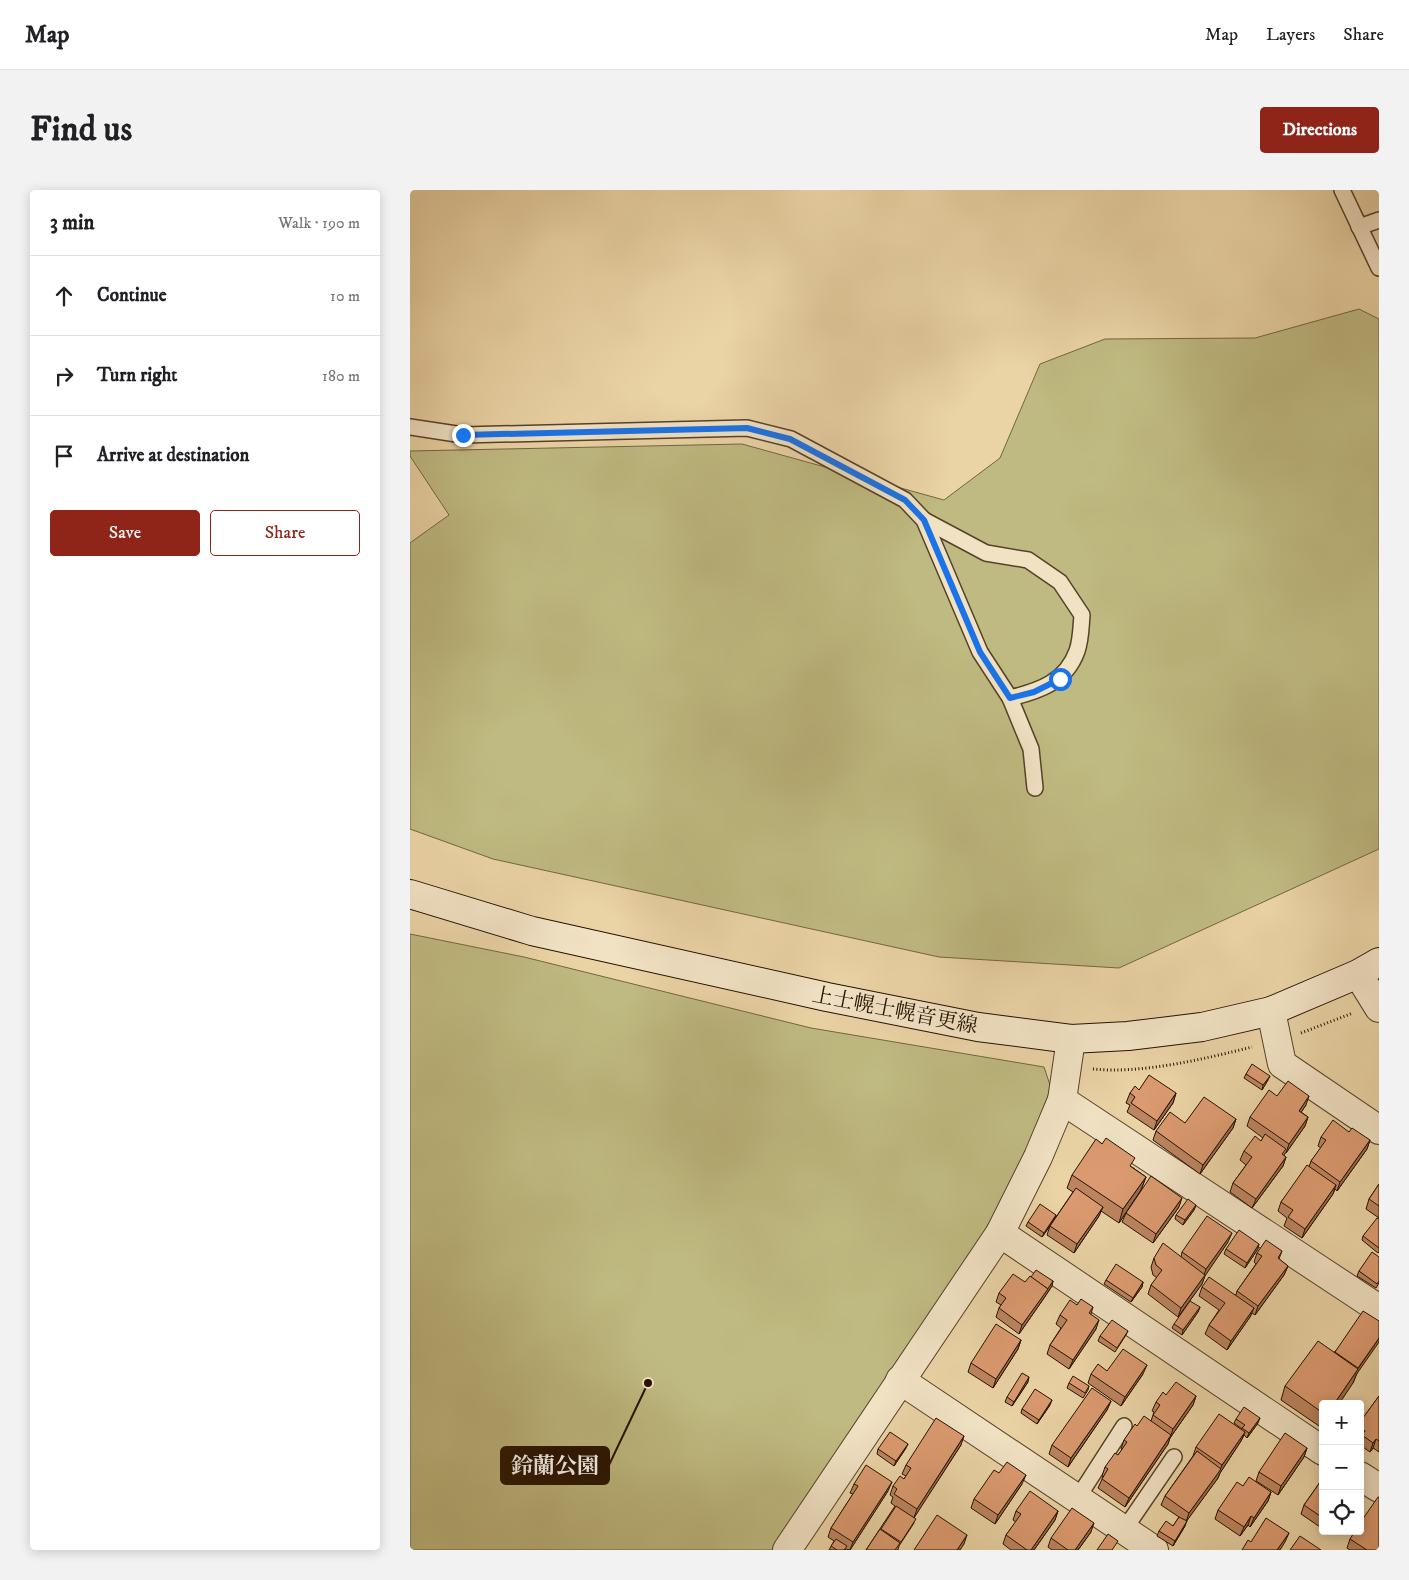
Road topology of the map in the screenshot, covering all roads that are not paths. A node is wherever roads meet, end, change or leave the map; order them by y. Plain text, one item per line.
1 (1342, 190) edge
2 (1379, 220) edge
3 (1359, 227) junction
4 (1379, 268) edge
5 (410, 427) edge
6 (924, 520) junction
7 (1010, 698) junction
8 (1035, 788) dead end
9 (410, 894) edge
10 (1368, 968) edge
11 (1379, 1008) edge
12 (1271, 1011) junction
13 (1072, 1039) junction
14 (1062, 1100) junction
15 (1379, 1130) edge
16 (1000, 1233) junction
17 (1379, 1309) edge
18 (900, 1380) junction
19 (1124, 1426) dead end
20 (1319, 1447) edge
21 (1174, 1457) dead end
22 (1364, 1479) edge
23 (1379, 1488) edge
24 (1077, 1499) junction
25 (1124, 1530) junction
26 (794, 1548) edge
27 (1154, 1550) edge

1 - 3 lane
2 - 3 lane
3 - 4 lane
5 - 6 lane
6 - 7 lane
6 - 7 lane
7 - 8 lane
9 - 13 street, 上士幌士幌音更線
10 - 11 street
10 - 12 street, 上士幌士幌音更線
12 - 13 street, 上士幌士幌音更線
12 - 15 street
13 - 14 street
14 - 16 street
14 - 17 street
16 - 18 street
16 - 20 street
18 - 24 street
18 - 26 street
19 - 24 lane
21 - 25 lane
22 - 23 street
24 - 25 street
25 - 27 street

